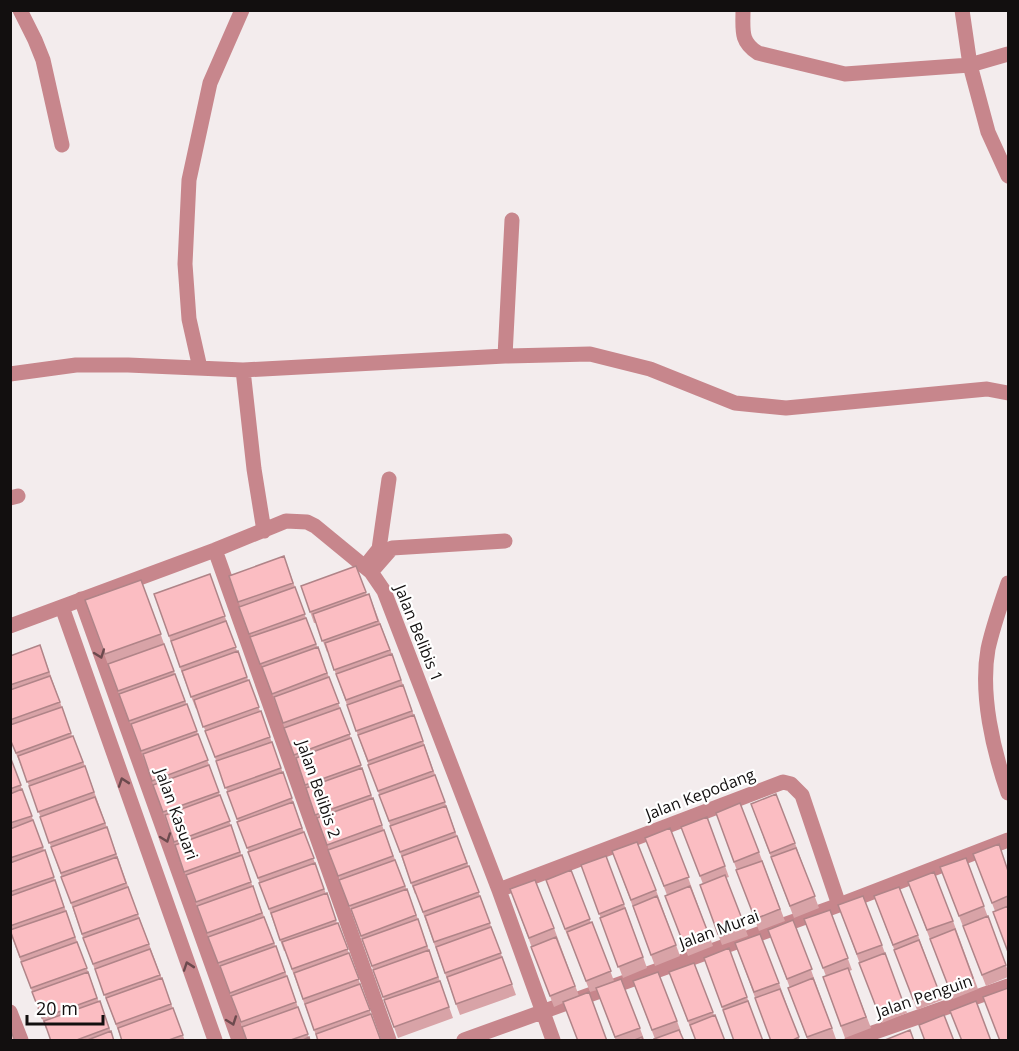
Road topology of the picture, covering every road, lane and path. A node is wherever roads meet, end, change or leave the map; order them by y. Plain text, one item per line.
1 (20, 10) edge
2 (242, 10) edge
3 (743, 10) edge
4 (962, 10) edge
5 (1008, 54) edge
6 (970, 65) junction
7 (62, 145) dead end
8 (1008, 176) edge
9 (512, 220) dead end
10 (505, 356) junction
11 (200, 368) junction
12 (243, 370) junction
13 (10, 374) edge
14 (1008, 393) edge
15 (389, 479) dead end
16 (264, 531) junction
17 (505, 541) dead end
18 (215, 550) junction
19 (368, 569) junction
20 (1008, 583) edge
21 (81, 599) junction
22 (62, 607) junction
23 (1003, 612) edge
24 (10, 626) edge
25 (1008, 793) edge
26 (1008, 840) edge
27 (499, 890) junction
28 (839, 905) junction
29 (1008, 986) edge
30 (10, 1012) edge
31 (542, 1012) junction
32 (21, 1041) edge
33 (215, 1041) edge
34 (238, 1041) edge
35 (389, 1041) edge
36 (464, 1041) edge
37 (554, 1041) edge
38 (852, 1041) edge

1 - 7 street
2 - 11 street
3 - 6 street
4 - 6 street
5 - 6 street
6 - 8 street
9 - 10 street
10 - 12 street
10 - 14 street
11 - 12 street
11 - 13 street
12 - 16 street
15 - 19 street
16 - 18 street, Jalan Belibis 1
16 - 19 street, Jalan Belibis 1
17 - 19 street
18 - 21 street, Jalan Belibis 1
18 - 35 street, Jalan Belibis 2
19 - 27 street, Jalan Belibis 1
20 - 23 street
21 - 22 street, Jalan Belibis 1
21 -> 34 street, Jalan Kasuari
22 - 24 street, Jalan Belibis 1
33 -> 22 street
23 - 25 street
26 - 28 street, Jalan Murai
27 - 28 street, Jalan Kepodang
27 - 31 street, Jalan Belibis 1
28 - 31 street, Jalan Murai
29 - 38 street, Jalan Penguin
30 - 32 street
31 - 36 street, Jalan Murai
31 - 37 street, Jalan Belibis 1

